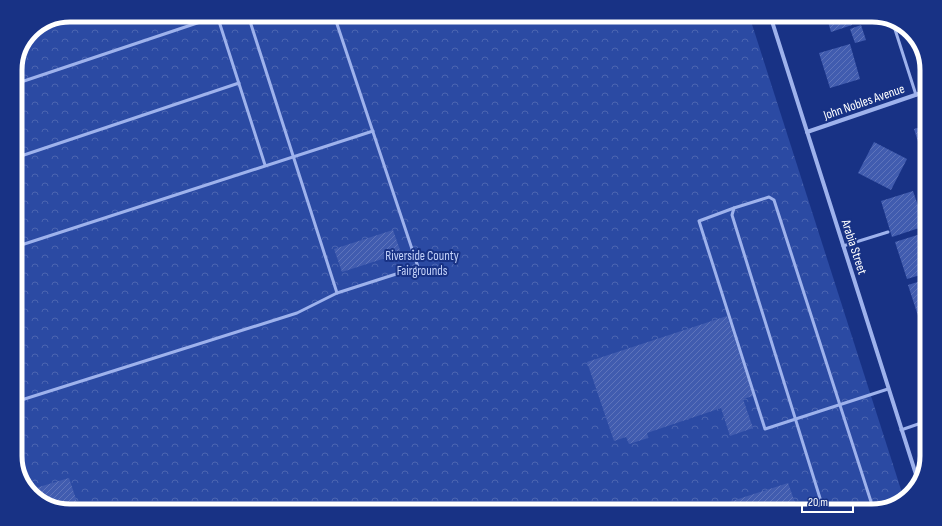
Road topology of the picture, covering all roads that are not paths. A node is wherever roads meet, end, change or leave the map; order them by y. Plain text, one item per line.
1 (200, 22) edge
2 (220, 22) edge
3 (250, 22) edge
4 (336, 22) edge
5 (772, 22) edge
6 (894, 27) edge
7 (22, 82) edge
8 (239, 83) junction
9 (920, 94) edge
10 (916, 95) junction
11 (373, 131) junction
12 (807, 132) junction
13 (22, 156) edge
14 (293, 156) junction
15 (265, 165) junction
16 (734, 208) junction
17 (888, 232) dead end
18 (22, 245) edge
19 (843, 246) junction
20 (338, 293) junction
21 (888, 389) junction
22 (22, 400) edge
23 (840, 404) junction
24 (796, 419) junction
25 (920, 423) edge
26 (901, 430) junction
27 (916, 474) edge
28 (822, 504) edge
29 (872, 504) edge

1 - 7 lane
2 - 8 lane
3 - 14 lane
4 - 11 lane
5 - 12 street, Arabia Street
6 - 10 lane
8 - 13 lane
8 - 15 lane
9 - 10 street, John Nobles Avenue
10 - 12 street, John Nobles Avenue
11 - 14 lane
11 - 20 lane
12 - 19 street, Arabia Street
14 - 15 lane
14 - 20 lane
15 - 18 lane
16 - 23 lane
16 - 24 lane
16 - 24 lane
17 - 19 lane
19 - 21 street, Arabia Street
20 - 22 lane
21 - 23 lane
21 - 26 street, Arabia Street
23 - 24 lane
23 - 29 lane
24 - 28 lane
25 - 26 lane
26 - 27 street, Arabia Street

